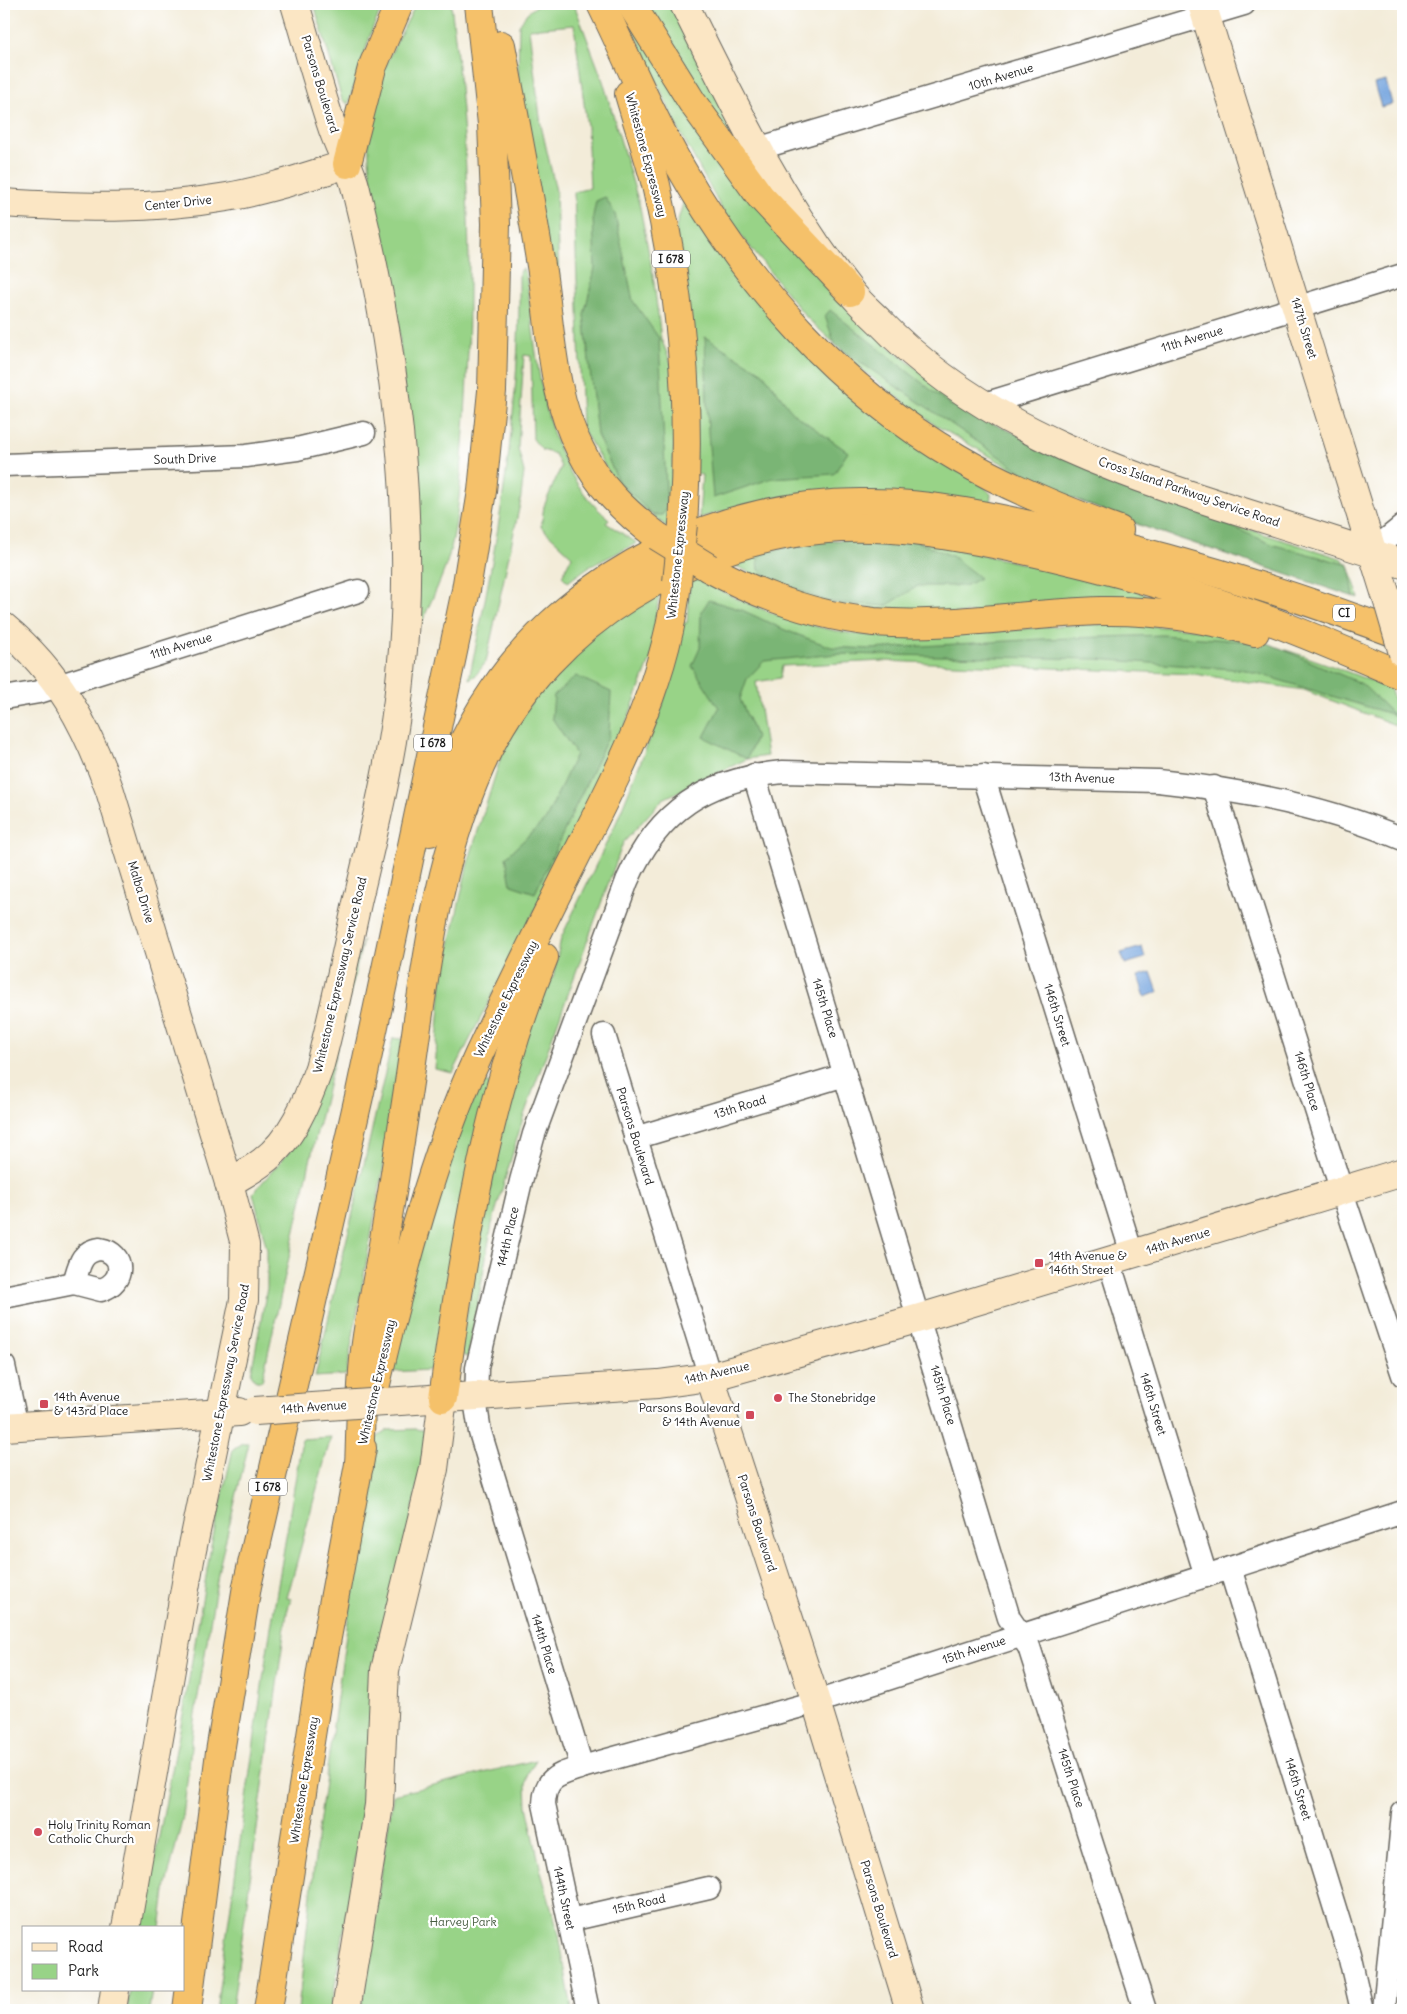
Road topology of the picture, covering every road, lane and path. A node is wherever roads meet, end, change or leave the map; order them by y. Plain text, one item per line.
1 (295, 4) edge
2 (399, 4) edge
3 (479, 4) edge
4 (494, 4) edge
5 (600, 4) edge
6 (631, 4) edge
7 (684, 4) edge
8 (1244, 4) edge
9 (1204, 9) edge
10 (757, 150) junction
11 (347, 164) junction
12 (4, 203) edge
13 (1403, 275) edge
14 (850, 292) junction
15 (1298, 306) junction
16 (981, 405) junction
17 (364, 433) dead end
18 (4, 465) edge
19 (1403, 526) edge
20 (1371, 552) junction
21 (1403, 564) edge
22 (358, 591) dead end
23 (1284, 592) junction
24 (4, 627) edge
25 (1403, 636) edge
26 (1400, 667) edge
27 (60, 685) junction
28 (4, 698) edge
29 (622, 765) junction
30 (754, 775) junction
31 (983, 776) junction
32 (1214, 787) junction
33 (1403, 839) edge
34 (604, 1035) dead end
35 (845, 1075) junction
36 (360, 1092) junction
37 (636, 1138) junction
38 (1403, 1172) edge
39 (229, 1183) junction
40 (1342, 1192) junction
41 (1121, 1258) junction
42 (74, 1283) dead end
43 (4, 1297) edge
44 (920, 1318) junction
45 (4, 1366) edge
46 (1403, 1375) edge
47 (710, 1377) junction
48 (476, 1396) junction
49 (443, 1398) junction
50 (221, 1413) junction
51 (10, 1427) edge
52 (359, 1466) junction
53 (1403, 1512) edge
54 (1230, 1568) junction
55 (1206, 1576) junction
56 (1020, 1634) junction
57 (816, 1702) junction
58 (582, 1767) junction
59 (546, 1785) joint
60 (1403, 1813) edge
61 (203, 1887) junction
62 (709, 1888) dead end
63 (570, 1920) junction
64 (126, 1926) edge
65 (185, 1971) edge
66 (115, 1992) edge
67 (180, 1992) edge
68 (112, 2010) edge
69 (176, 2010) edge
70 (187, 2010) edge
71 (268, 2010) edge
72 (346, 2010) edge
73 (588, 2010) edge
74 (910, 2010) edge
75 (1145, 2010) edge
76 (1362, 2010) edge
77 (1384, 2010) edge

1 - 11 street, Parsons Boulevard
2 - 11 highway
3 - 36 highway, I 678
4 - 26 highway, bridge
5 - 23 highway
5 - 29 highway, Whitestone Expressway / I 678, bridge
6 - 14 highway
7 - 10 street
8 - 9 street, 10th Avenue
9 - 10 street, 10th Avenue
9 - 15 street, 147th Street
10 - 14 street
11 - 12 street, Center Drive
11 - 39 street, Whitestone Expressway Service Road
13 - 15 street, 11th Avenue
14 - 16 street
15 - 16 street, 11th Avenue
15 - 20 street, 147th Street
16 - 20 street, Cross Island Parkway Service Road
17 - 18 street, South Drive
19 - 20 street
20 - 21 street, Cross Island Parkway Service Road
20 - 26 street, 147th Street, bridge
22 - 27 street, 11th Avenue
23 - 25 highway, CI
23 - 36 highway
24 - 27 street, Malba Drive
26 - 52 highway
27 - 28 street, 11th Avenue
27 - 39 street, Malba Drive
29 - 49 highway
29 - 52 highway, Whitestone Expressway / I 678
30 - 31 street, 13th Avenue
30 - 35 street, 145th Place
30 - 48 street, 144th Place
31 - 32 street, 13th Avenue
31 - 41 street, 146th Street
32 - 33 street, 13th Avenue
32 - 40 street, 146th Place
34 - 37 street, Parsons Boulevard
35 - 37 street, 13th Road
35 - 44 street, 145th Place
36 - 61 highway, I 678
37 - 47 street, Parsons Boulevard
38 - 40 street, 14th Avenue
39 - 50 street, Whitestone Expressway Service Road
40 - 41 street, 14th Avenue
40 - 46 street, 146th Place
41 - 44 street, 14th Avenue
41 - 55 street, 146th Street
42 - 43 street
44 - 47 street, 14th Avenue
44 - 56 street, 145th Place
45 - 51 street
47 - 48 street, 14th Avenue
47 - 57 street, Parsons Boulevard
48 - 49 street, 14th Avenue
48 - 58 street, 144th Place
49 - 50 street, 14th Avenue, bridge
49 - 72 street
50 - 51 street, 14th Avenue
50 - 64 street, Whitestone Expressway Service Road
52 - 71 highway, Whitestone Expressway / I 678
53 - 54 street, 15th Avenue
54 - 55 street, 15th Avenue
54 - 76 street, 146th Street
55 - 56 street, 15th Avenue
56 - 57 street, 15th Avenue
56 - 75 street, 145th Place
57 - 58 street, 15th Avenue
57 - 74 street, Parsons Boulevard
58 - 59 street, 15th Avenue
59 - 63 street, 144th Street
60 - 77 street
61 - 65 highway
61 - 70 highway, I 678
62 - 63 street, 15th Road
63 - 73 street, 144th Street
66 - 68 street
67 - 69 highway

